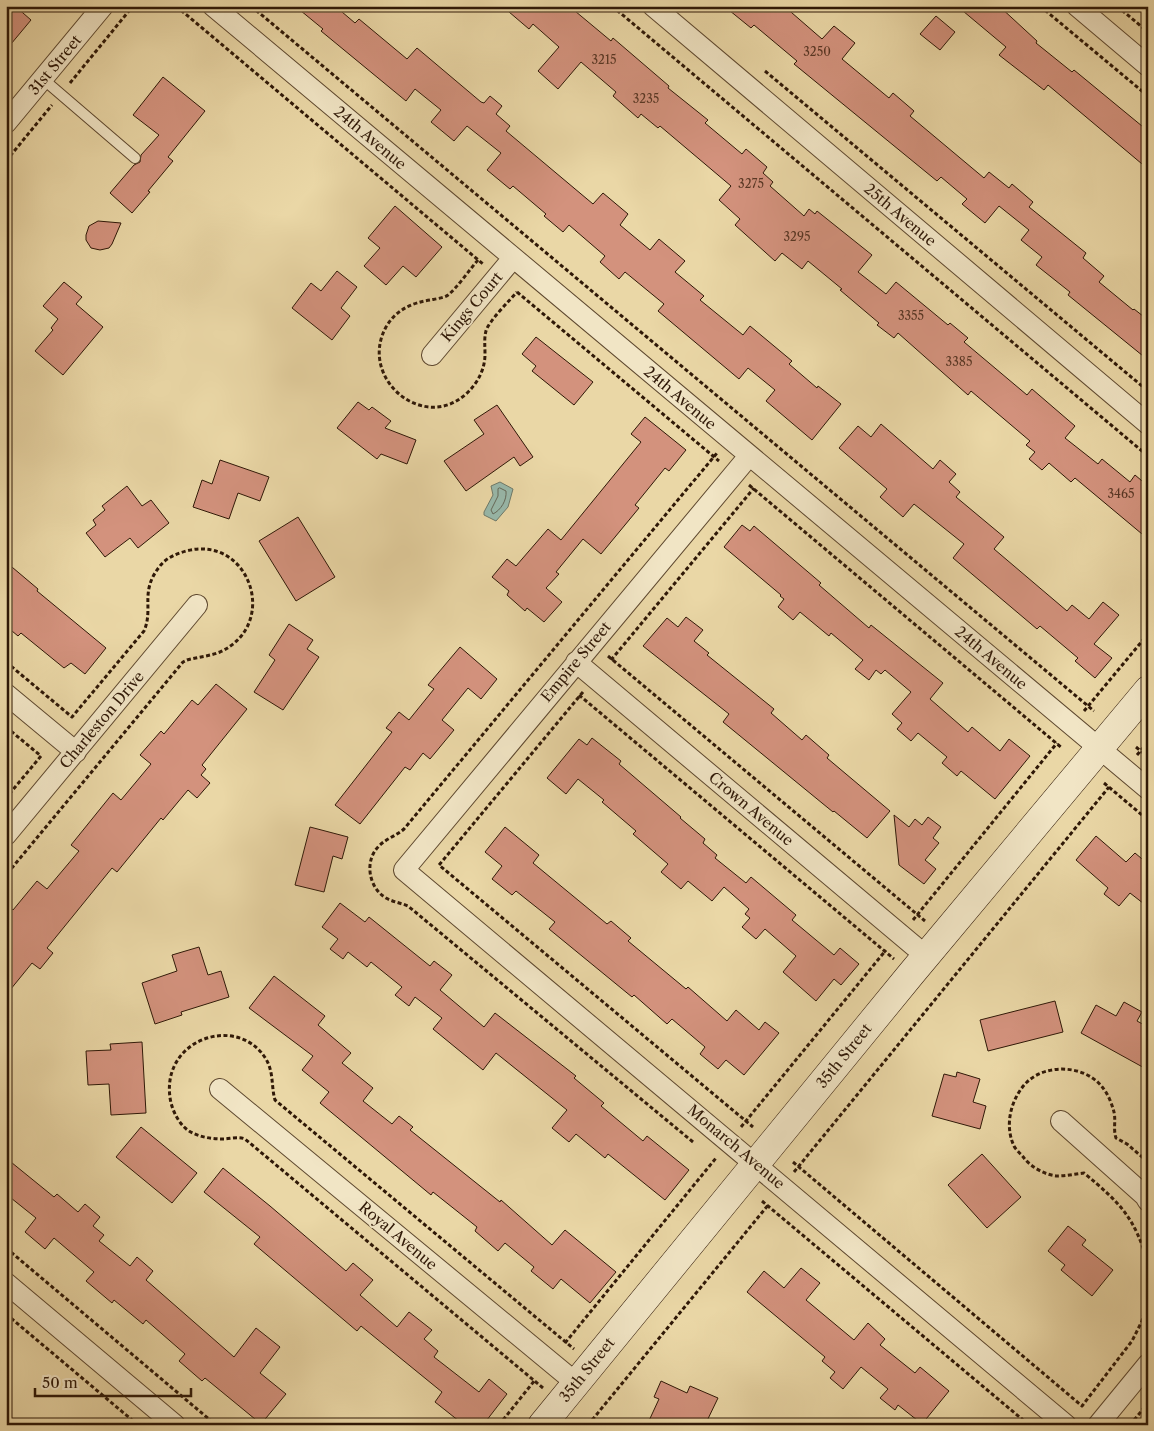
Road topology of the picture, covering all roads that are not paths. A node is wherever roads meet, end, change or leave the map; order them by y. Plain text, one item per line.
1 (103, 6) edge
2 (213, 6) edge
3 (653, 6) edge
4 (1077, 6) edge
5 (1148, 66) edge
6 (43, 79) junction
7 (6, 123) edge
8 (135, 158) dead end
9 (513, 258) junction
10 (432, 355) dead end
11 (1148, 424) edge
12 (749, 456) junction
13 (197, 606) dead end
14 (576, 662) junction
15 (1148, 690) edge
16 (6, 694) edge
17 (1099, 748) junction
18 (76, 752) junction
19 (1148, 789) edge
20 (6, 835) edge
21 (404, 870) joint
22 (927, 955) junction
23 (220, 1089) dead end
24 (1061, 1121) dead end
25 (756, 1163) junction
26 (1148, 1201) edge
27 (6, 1283) edge
28 (1148, 1364) edge
29 (576, 1383) junction
30 (175, 1425) edge
31 (542, 1425) edge
32 (1066, 1425) edge
33 (1098, 1425) edge

1 - 6 street, 31st Street
2 - 9 street, 24th Avenue
3 - 11 street, 25th Avenue
4 - 5 street
6 - 7 street, 31st Street
6 - 8 lane
9 - 10 street, Kings Court
9 - 12 street, 24th Avenue
12 - 14 street, Empire Street
12 - 17 street, 24th Avenue
13 - 18 street, Charleston Drive
14 - 21 street, Empire Street
14 - 22 street, Crown Avenue
15 - 17 street, 35th Street
16 - 18 street
17 - 19 street, 24th Avenue
17 - 22 street, 35th Street
18 - 20 street, Charleston Drive
21 - 25 street, Monarch Avenue
22 - 25 street, 35th Street
23 - 29 street, Royal Avenue
24 - 26 street
25 - 29 street, 35th Street
25 - 32 street, Monarch Avenue
27 - 30 street
28 - 33 street
29 - 31 street, 35th Street

